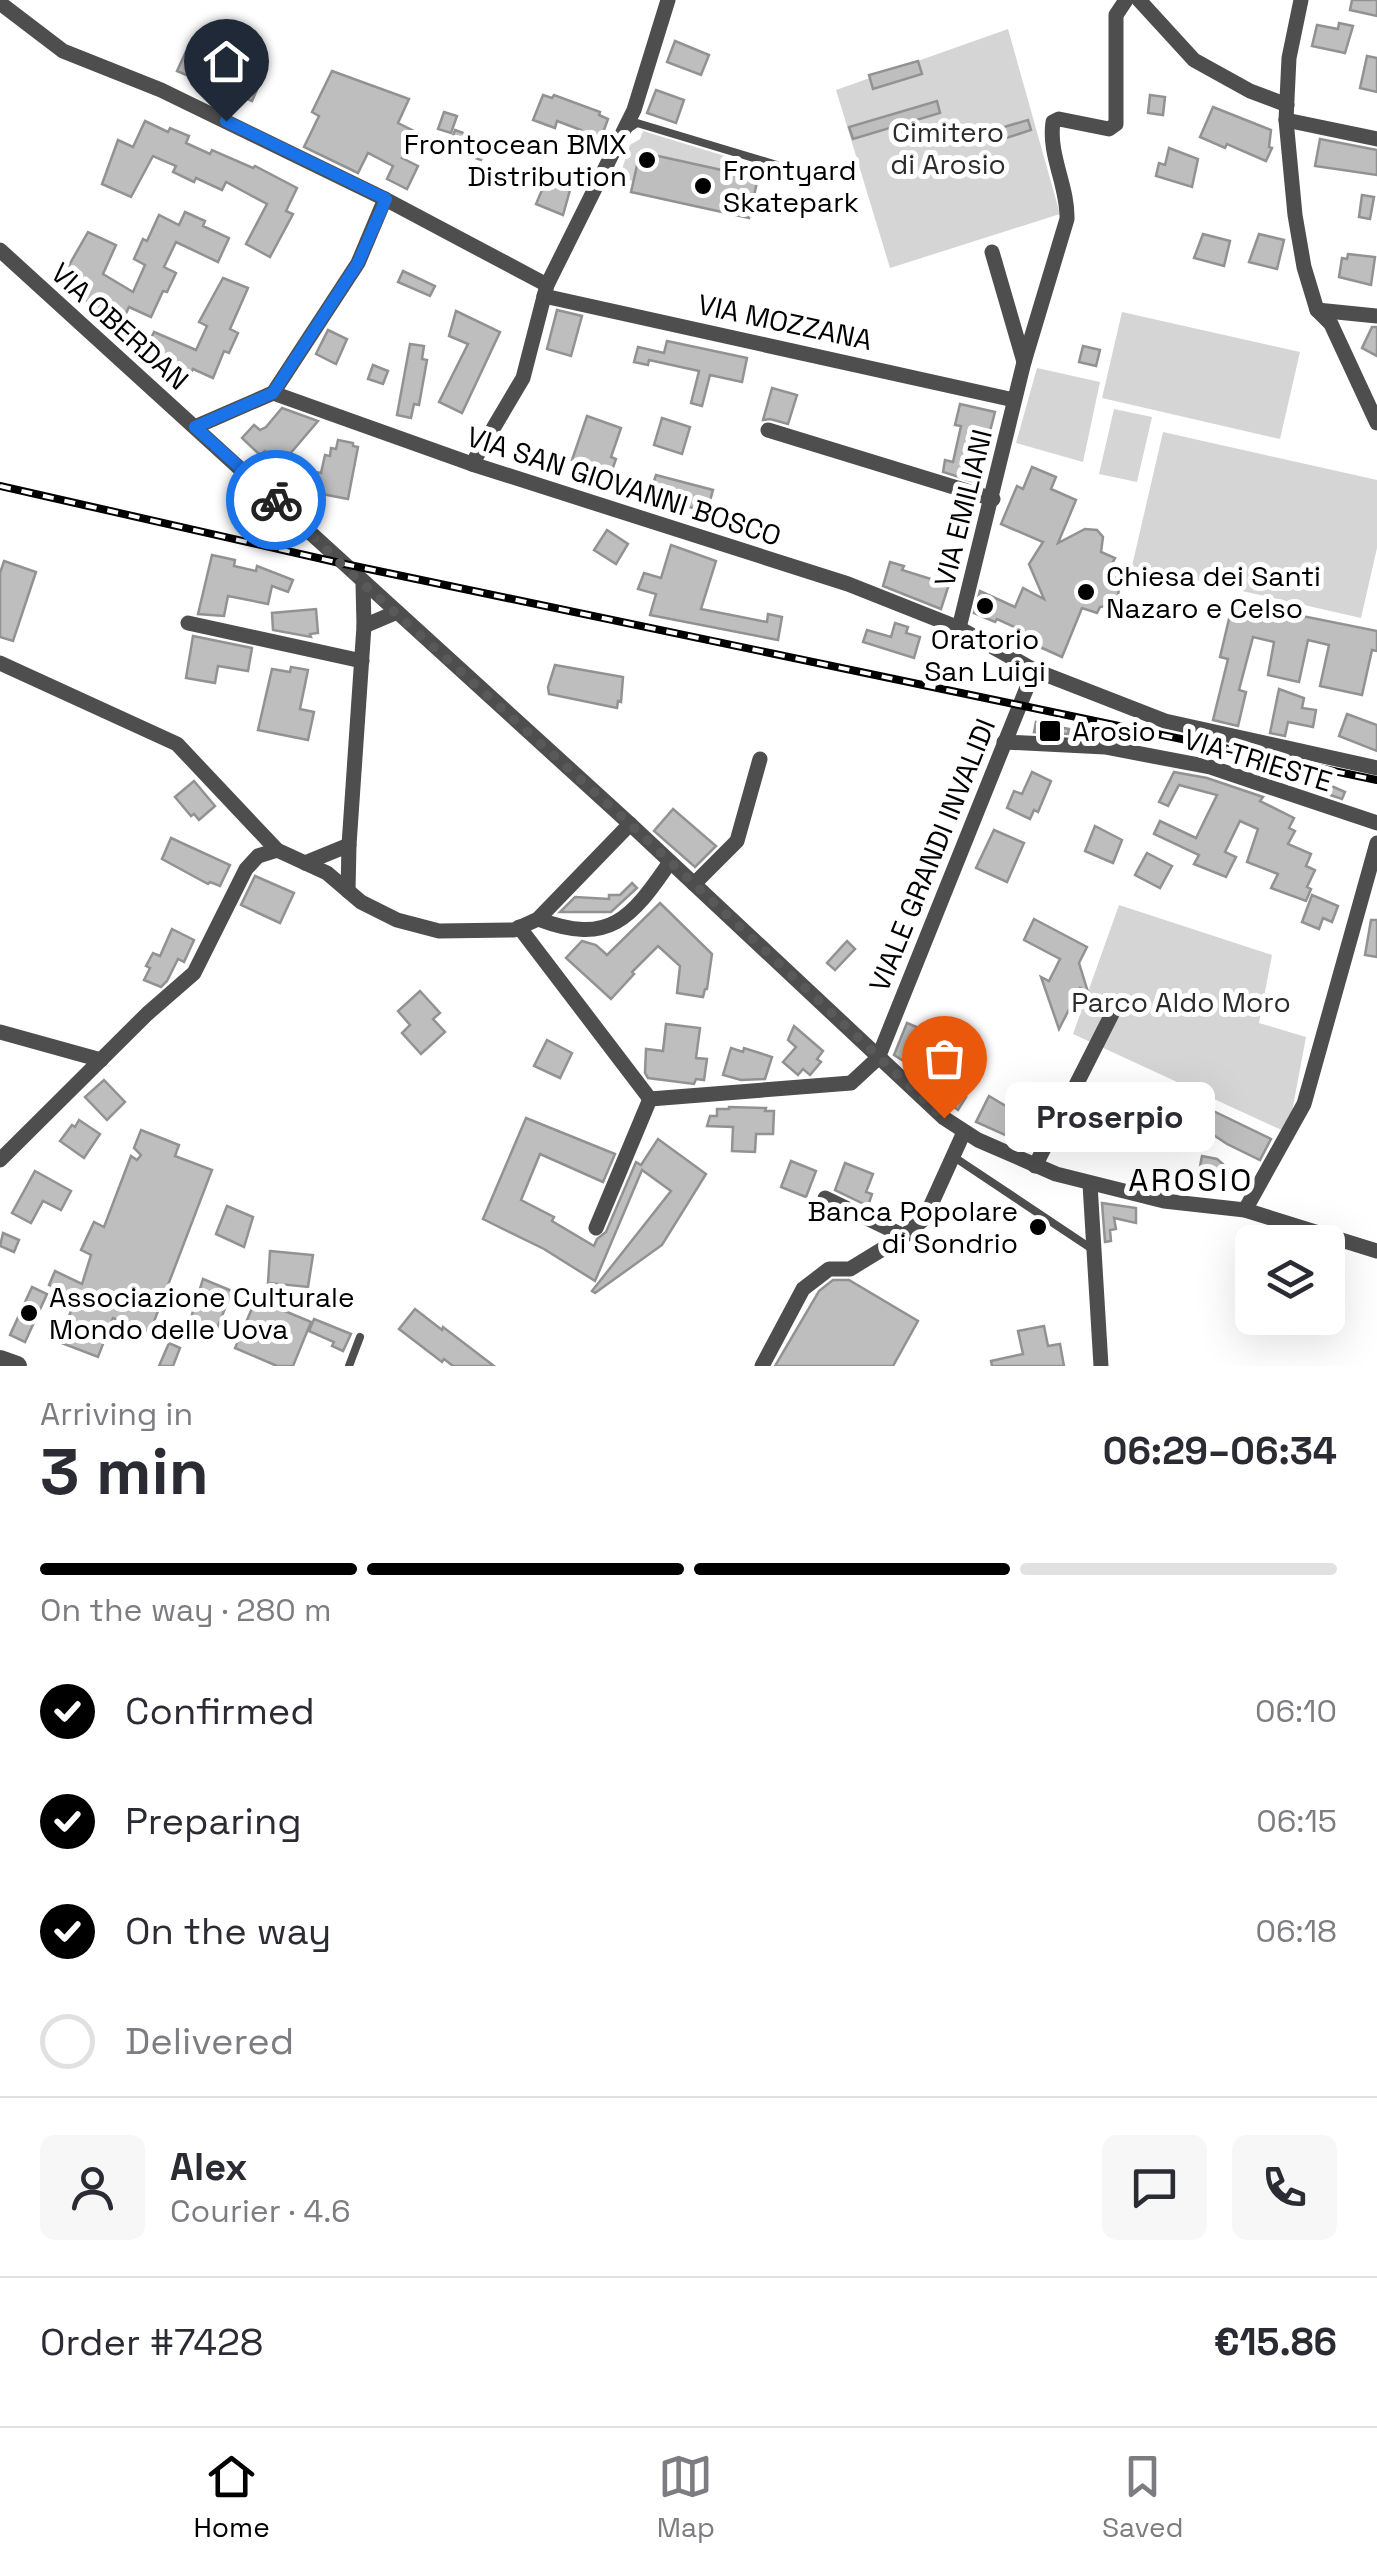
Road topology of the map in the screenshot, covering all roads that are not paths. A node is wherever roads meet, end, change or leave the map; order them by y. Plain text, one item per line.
1 (668, 0) edge
2 (1126, 0) edge
3 (1139, 0) edge
4 (1301, 0) edge
5 (0, 3) edge
6 (1287, 112) junction
7 (622, 136) junction
8 (1377, 139) edge
9 (777, 164) dead end
10 (386, 199) junction
11 (0, 250) edge
12 (992, 252) dead end
13 (545, 291) junction
14 (1317, 310) junction
15 (1377, 316) edge
16 (1024, 362) junction
17 (273, 393) junction
18 (1014, 400) junction
19 (1377, 423) edge
20 (195, 427) junction
21 (768, 430) dead end
22 (472, 464) junction
23 (993, 500) junction
24 (364, 584) junction
25 (397, 612) junction
26 (188, 623) dead end
27 (364, 626) junction
28 (959, 628) junction
29 (362, 661) junction
30 (0, 663) edge
31 (1034, 670) junction
32 (1004, 742) junction
33 (760, 759) dead end
34 (1377, 768) edge
35 (1377, 823) edge
36 (630, 824) junction
37 (1377, 843) edge
38 (350, 845) junction
39 (277, 850) junction
40 (670, 862) junction
41 (305, 864) junction
42 (1372, 874) edge
43 (694, 884) junction
44 (348, 891) junction
45 (538, 918) junction
46 (519, 928) junction
47 (1116, 1006) dead end
48 (0, 1032) edge
49 (878, 1058) junction
50 (101, 1060) junction
51 (650, 1099) junction
52 (964, 1132) junction
53 (954, 1156) junction
54 (0, 1160) edge
55 (1035, 1166) junction
56 (1090, 1184) junction
57 (824, 1198) dead end
58 (1244, 1210) junction
59 (596, 1228) dead end
60 (904, 1236) junction
61 (1092, 1249) junction
62 (1377, 1250) edge
63 (360, 1337) dead end
64 (0, 1360) edge
65 (17, 1366) edge
66 (349, 1366) edge
67 (762, 1366) edge
68 (1101, 1366) edge

1 - 7 street
2 - 16 street, VIA EMILIANI
3 - 6 street
4 - 6 street
5 - 10 street, VIA MOZZANA
6 - 8 street
6 - 14 street
7 - 9 lane
7 - 13 street
10 - 13 street, VIA MOZZANA
10 - 17 street
11 - 20 street, VIA OBERDAN
12 - 16 street
13 - 18 street, VIA MOZZANA
13 - 22 street
14 - 15 street
14 - 19 street
16 - 18 street, VIA EMILIANI
17 - 20 street
17 - 22 street, VIA SAN GIOVANNI BOSCO
18 - 23 street, VIA EMILIANI
20 - 24 street, VIA OBERDAN
21 - 23 street
22 - 28 street, VIA SAN GIOVANNI BOSCO
23 - 28 street, VIA EMILIANI
24 - 25 street, VIA OBERDAN
24 - 27 street
25 - 27 street
25 - 36 street, VIA OBERDAN
26 - 29 street
27 - 29 street
28 - 31 street, VIA SAN GIOVANNI BOSCO
29 - 38 street
30 - 39 street
31 - 32 street, VIALE GRANDI INVALIDI
31 - 34 street, VIA SAN GIOVANNI BOSCO
32 - 35 street, VIA TRIESTE
32 - 49 street, VIALE GRANDI INVALIDI
33 - 43 street
36 - 40 street, VIA OBERDAN
36 - 45 street
37 - 42 street
38 - 41 street
38 - 44 street
39 - 41 street
39 - 50 street
40 - 43 street, VIA OBERDAN
40 - 45 street
41 - 44 street
42 - 58 street
43 - 49 street, VIA OBERDAN
44 - 46 street
45 - 46 street
46 - 51 street
47 - 55 street
48 - 50 street
49 - 51 street
49 - 52 street, VIA OBERDAN
50 - 54 street
51 - 59 street
52 - 53 street
52 - 55 street, VIA OBERDAN
53 - 60 street
53 - 61 lane
55 - 56 street, VIA OBERDAN
56 - 58 street, VIA OBERDAN
56 - 61 street
57 - 60 street
58 - 62 street, VIA OBERDAN
60 - 67 street
61 - 68 street
63 - 66 lane
64 - 65 street

